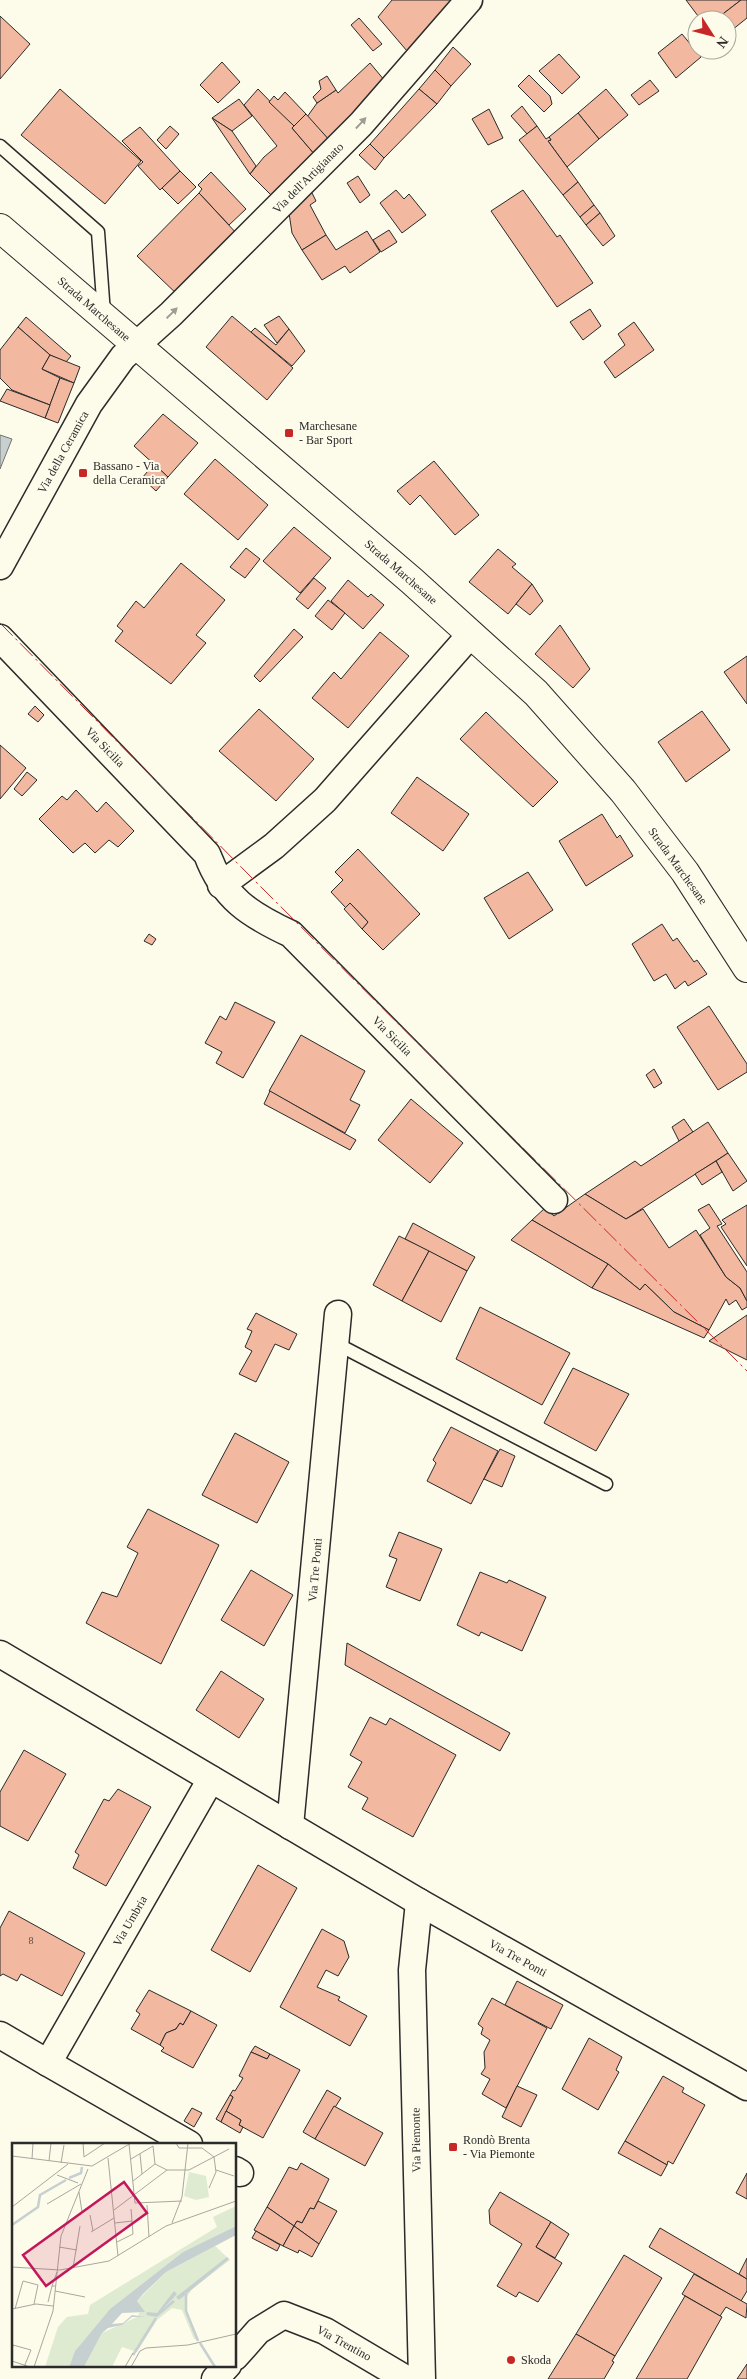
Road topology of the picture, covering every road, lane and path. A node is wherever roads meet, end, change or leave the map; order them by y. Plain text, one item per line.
1 (469, 0) edge
2 (0, 146) edge
3 (0, 228) edge
4 (105, 318) junction
5 (136, 345) junction
6 (0, 566) edge
7 (471, 634) junction
8 (0, 638) edge
9 (221, 884) junction
10 (747, 968) edge
11 (554, 1200) dead end
12 (338, 1314) dead end
13 (337, 1344) junction
14 (606, 1484) dead end
15 (0, 1654) edge
16 (211, 1779) junction
17 (290, 1826) junction
18 (419, 1902) junction
19 (0, 2035) edge
20 (48, 2063) junction
21 (747, 2087) edge
22 (188, 2143) edge
23 (236, 2356) edge
24 (227, 2366) edge
25 (215, 2379) edge
26 (406, 2379) edge
27 (422, 2379) edge

5 -> 1 street, Via dell'Artigianato
2 - 4 lane
3 - 4 main road, Strada Marchesane
4 - 5 main road, Strada Marchesane
5 - 6 street, Via della Ceramica
5 - 7 main road, Strada Marchesane
7 - 9 street
7 - 10 main road, Strada Marchesane
8 - 9 street, Via Sicilia
9 - 11 street, Via Sicilia
12 - 13 street, Via Tre Ponti
13 - 14 lane
13 - 17 street, Via Tre Ponti
15 - 16 street, Via Tre Ponti
16 - 17 street, Via Tre Ponti
16 - 20 street, Via Umbria
17 - 18 street, Via Tre Ponti
18 - 21 street, Via Tre Ponti
18 - 27 street, Via Piemonte
19 - 20 street
20 - 22 street
23 - 26 street, Via Trentino
24 - 25 street

